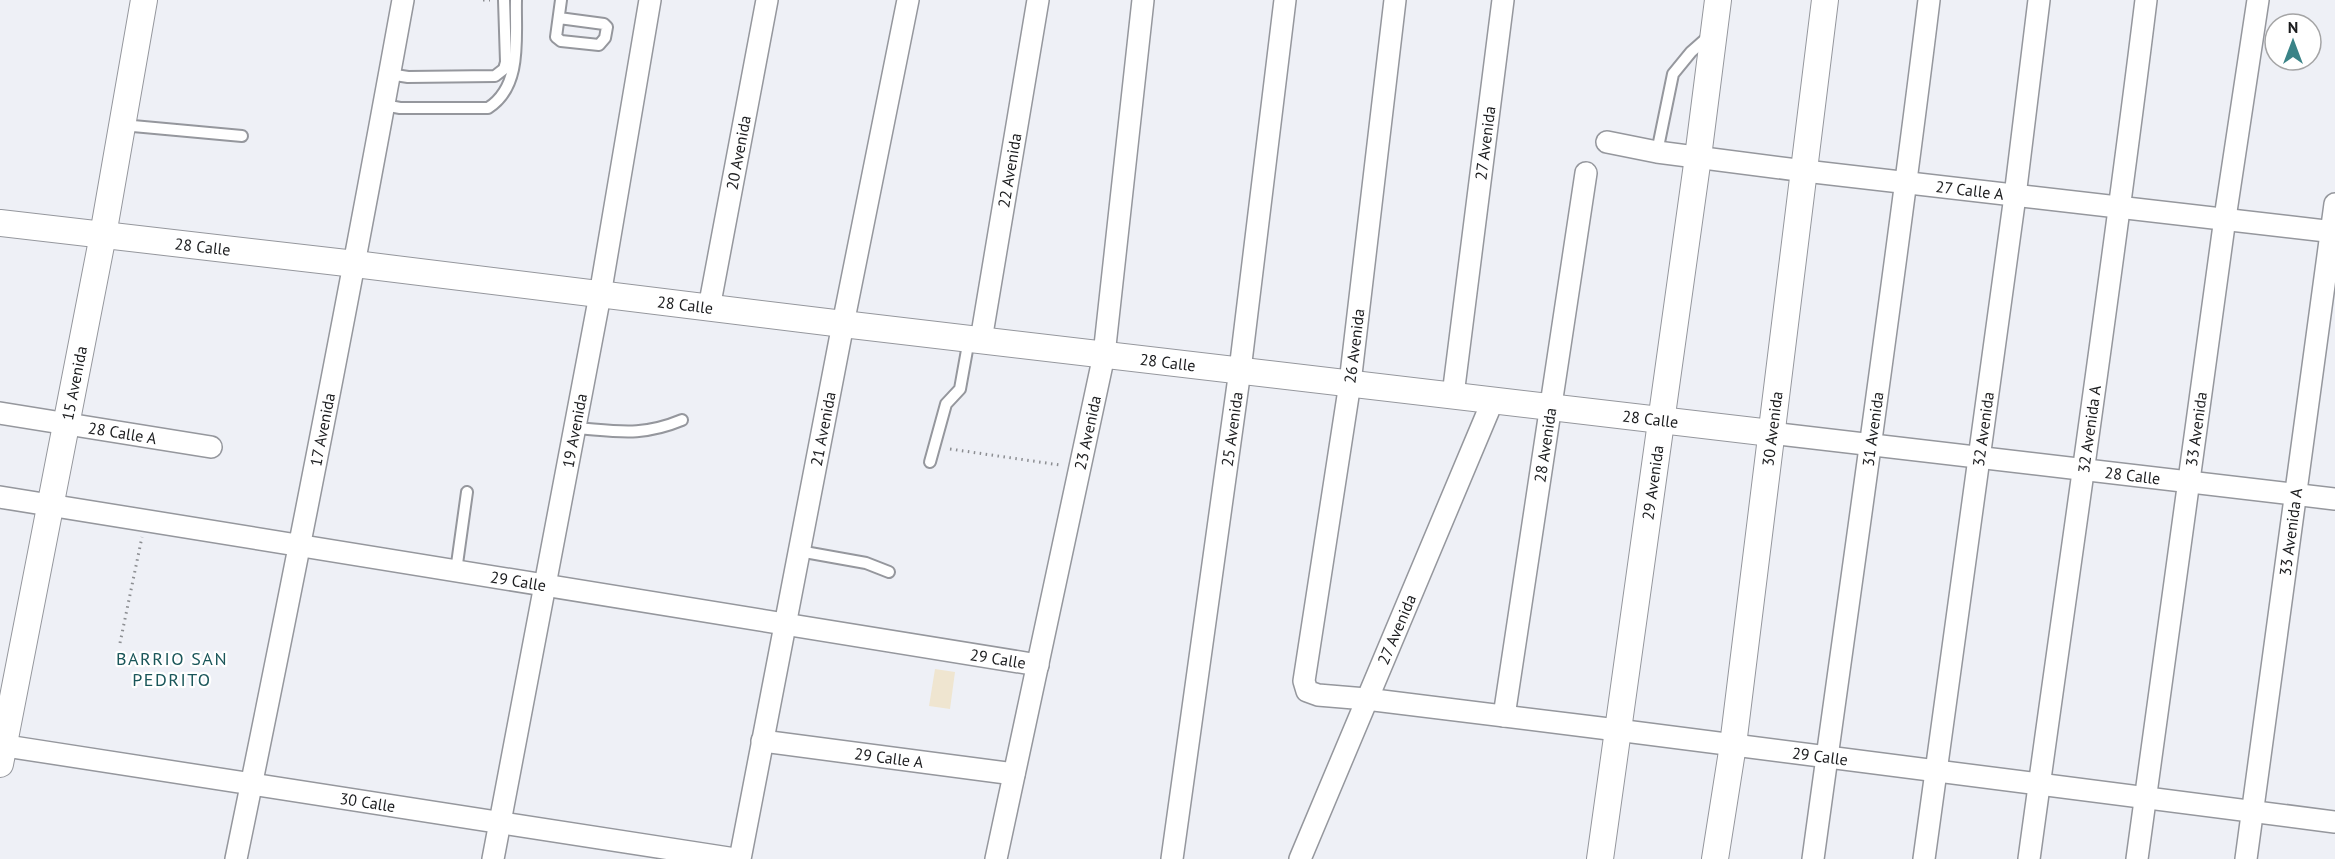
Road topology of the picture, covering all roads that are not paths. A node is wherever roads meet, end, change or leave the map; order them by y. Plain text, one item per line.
1 (144, 0) edge
2 (403, 0) edge
3 (504, 0) edge
4 (516, 0) edge
5 (561, 0) edge
6 (650, 0) edge
7 (767, 0) edge
8 (908, 0) edge
9 (1038, 0) edge
10 (1143, 0) edge
11 (1285, 0) edge
12 (1395, 0) edge
13 (1503, 0) edge
14 (1718, 0) edge
15 (1825, 0) edge
16 (1929, 0) edge
17 (2039, 0) edge
18 (2146, 0) edge
19 (2258, 0) edge
20 (559, 18) junction
21 (1713, 32) junction
22 (389, 74) junction
23 (384, 105) junction
24 (122, 125) junction
25 (242, 136) dead end
26 (1607, 142) dead end
27 (1658, 152) junction
28 (1698, 157) junction
29 (1805, 171) junction
30 (1586, 173) dead end
31 (1906, 183) junction
32 (2015, 196) junction
33 (2335, 204) edge
34 (2120, 207) junction
35 (2225, 218) junction
36 (0, 224) edge
37 (2333, 232) edge
38 (103, 235) junction
39 (355, 264) junction
40 (600, 294) junction
41 (709, 308) junction
42 (843, 324) junction
43 (975, 339) junction
44 (1104, 355) junction
45 (1240, 370) junction
46 (1350, 383) junction
47 (1453, 395) junction
48 (1493, 400) junction
49 (1550, 407) junction
50 (0, 413) edge
51 (682, 420) dead end
52 (1660, 420) junction
53 (67, 424) junction
54 (575, 428) junction
55 (1771, 433) junction
56 (1869, 444) junction
57 (211, 447) dead end
58 (1978, 457) junction
59 (930, 462) dead end
60 (2082, 469) junction
61 (2190, 482) junction
62 (467, 492) dead end
63 (2295, 494) junction
64 (0, 497) edge
65 (2335, 499) edge
66 (51, 506) junction
67 (301, 546) junction
68 (799, 551) junction
69 (456, 571) junction
70 (889, 572) dead end
71 (545, 585) junction
72 (785, 624) junction
73 (1038, 665) junction
74 (1307, 691) joint
75 (1366, 699) junction
76 (1504, 716) junction
77 (1617, 730) junction
78 (762, 741) junction
79 (1733, 745) junction
80 (1, 752) edge
81 (1827, 757) junction
82 (1936, 771) junction
83 (1014, 774) junction
84 (252, 784) junction
85 (2039, 784) junction
86 (2145, 798) junction
87 (2253, 812) junction
88 (500, 822) junction
89 (2335, 822) edge
90 (236, 859) edge
91 (493, 859) edge
92 (738, 859) edge
93 (996, 859) edge
94 (1172, 859) edge
95 (1300, 859) edge
96 (1600, 859) edge
97 (1715, 859) edge
98 (1813, 859) edge
99 (1924, 859) edge
100 (2029, 859) edge
101 (2137, 859) edge
102 (2246, 859) edge

1 - 24 street, 15 Avenida
2 - 22 street, 17 Avenida
3 - 22 lane
4 - 23 lane
5 - 20 lane
6 - 40 street, 19 Avenida
7 - 41 street, 20 Avenida
8 - 42 street, 21 Avenida
9 - 43 street, 22 Avenida
10 - 44 street, 23 Avenida
11 - 45 street, 25 Avenida
12 - 46 street, 26 Avenida
13 - 47 street, 27 Avenida
14 - 21 street, 29 Avenida
15 - 29 street, 30 Avenida
16 - 31 street, 31 Avenida
17 - 32 street, 32 Avenida
18 - 34 street, 32 Avenida A
19 - 35 street, 33 Avenida
20 - 20 lane
21 - 27 lane
21 - 28 street, 29 Avenida
22 - 23 street, 17 Avenida
23 - 39 street, 17 Avenida
24 - 25 lane
24 - 38 street, 15 Avenida
26 - 27 street, 27 Calle A
27 - 28 street, 27 Calle A
28 - 29 street, 27 Calle A
28 - 52 street, 29 Avenida
29 - 31 street, 27 Calle A
29 - 55 street, 30 Avenida
30 - 49 street, 28 Avenida
31 - 32 street, 27 Calle A
31 - 56 street, 31 Avenida
32 - 34 street, 27 Calle A
32 - 58 street, 32 Avenida
33 - 37 street, 33 Avenida A
34 - 35 street, 27 Calle A
34 - 60 street, 32 Avenida A
35 - 37 street, 27 Calle A
35 - 61 street, 33 Avenida
36 - 38 street, 28 Calle
37 - 63 street, 33 Avenida A
38 - 39 street, 28 Calle
38 - 53 street, 15 Avenida
39 - 40 street, 28 Calle
39 - 67 street, 17 Avenida
40 - 41 street, 28 Calle
40 - 54 street, 19 Avenida
41 - 42 street, 28 Calle
42 - 43 street, 28 Calle
42 - 68 street, 21 Avenida
43 - 44 street, 28 Calle
43 - 59 lane
44 - 45 street, 28 Calle
44 - 73 street, 23 Avenida
45 - 46 street, 28 Calle
45 - 94 street, 25 Avenida
46 - 47 street, 28 Calle
46 - 74 street, 26 Avenida
47 - 48 street, 28 Calle
48 - 49 street, 28 Calle
48 - 75 street, 27 Avenida
49 - 52 street, 28 Calle
49 - 76 street, 28 Avenida
50 - 53 street, 28 Calle A
51 - 54 lane
52 - 55 street, 28 Calle
52 - 77 street, 29 Avenida
53 - 57 street, 28 Calle A
53 - 66 street, 15 Avenida
54 - 71 street, 19 Avenida
55 - 56 street, 28 Calle
55 - 79 street, 30 Avenida
56 - 58 street, 28 Calle
56 - 81 street, 31 Avenida
58 - 60 street, 28 Calle
58 - 82 street, 32 Avenida
60 - 61 street, 28 Calle
60 - 85 street, 32 Avenida A
61 - 63 street, 28 Calle
61 - 86 street, 33 Avenida
62 - 69 lane
63 - 65 street, 28 Calle
63 - 87 street, 33 Avenida A
64 - 66 street, 29 Calle
66 - 67 street, 29 Calle
66 - 80 street, 15 Avenida
67 - 69 street, 29 Calle
67 - 84 street, 17 Avenida
68 - 70 lane
68 - 72 street, 21 Avenida
69 - 71 street, 29 Calle
71 - 72 street, 29 Calle
71 - 88 street, 19 Avenida
72 - 73 street, 29 Calle
72 - 78 street, 21 Avenida
73 - 83 street, 23 Avenida
74 - 75 street, 29 Calle
75 - 76 street, 29 Calle
75 - 95 street, 27 Avenida
76 - 77 street, 29 Calle
77 - 79 street, 29 Calle
77 - 96 street, 29 Avenida
78 - 83 street, 29 Calle A
78 - 92 street, 21 Avenida
79 - 81 street, 29 Calle
79 - 97 street, 30 Avenida
80 - 84 street, 30 Calle
81 - 82 street, 29 Calle
81 - 98 street, 31 Avenida
82 - 85 street, 29 Calle
82 - 99 street, 32 Avenida
83 - 93 street, 23 Avenida
84 - 88 street, 30 Calle
84 - 90 street, 17 Avenida
85 - 86 street, 29 Calle
85 - 100 street, 32 Avenida A
86 - 87 street, 29 Calle
86 - 101 street, 33 Avenida
87 - 89 street, 29 Calle
87 - 102 street, 33 Avenida A
88 - 91 street, 19 Avenida
88 - 92 street, 30 Calle

